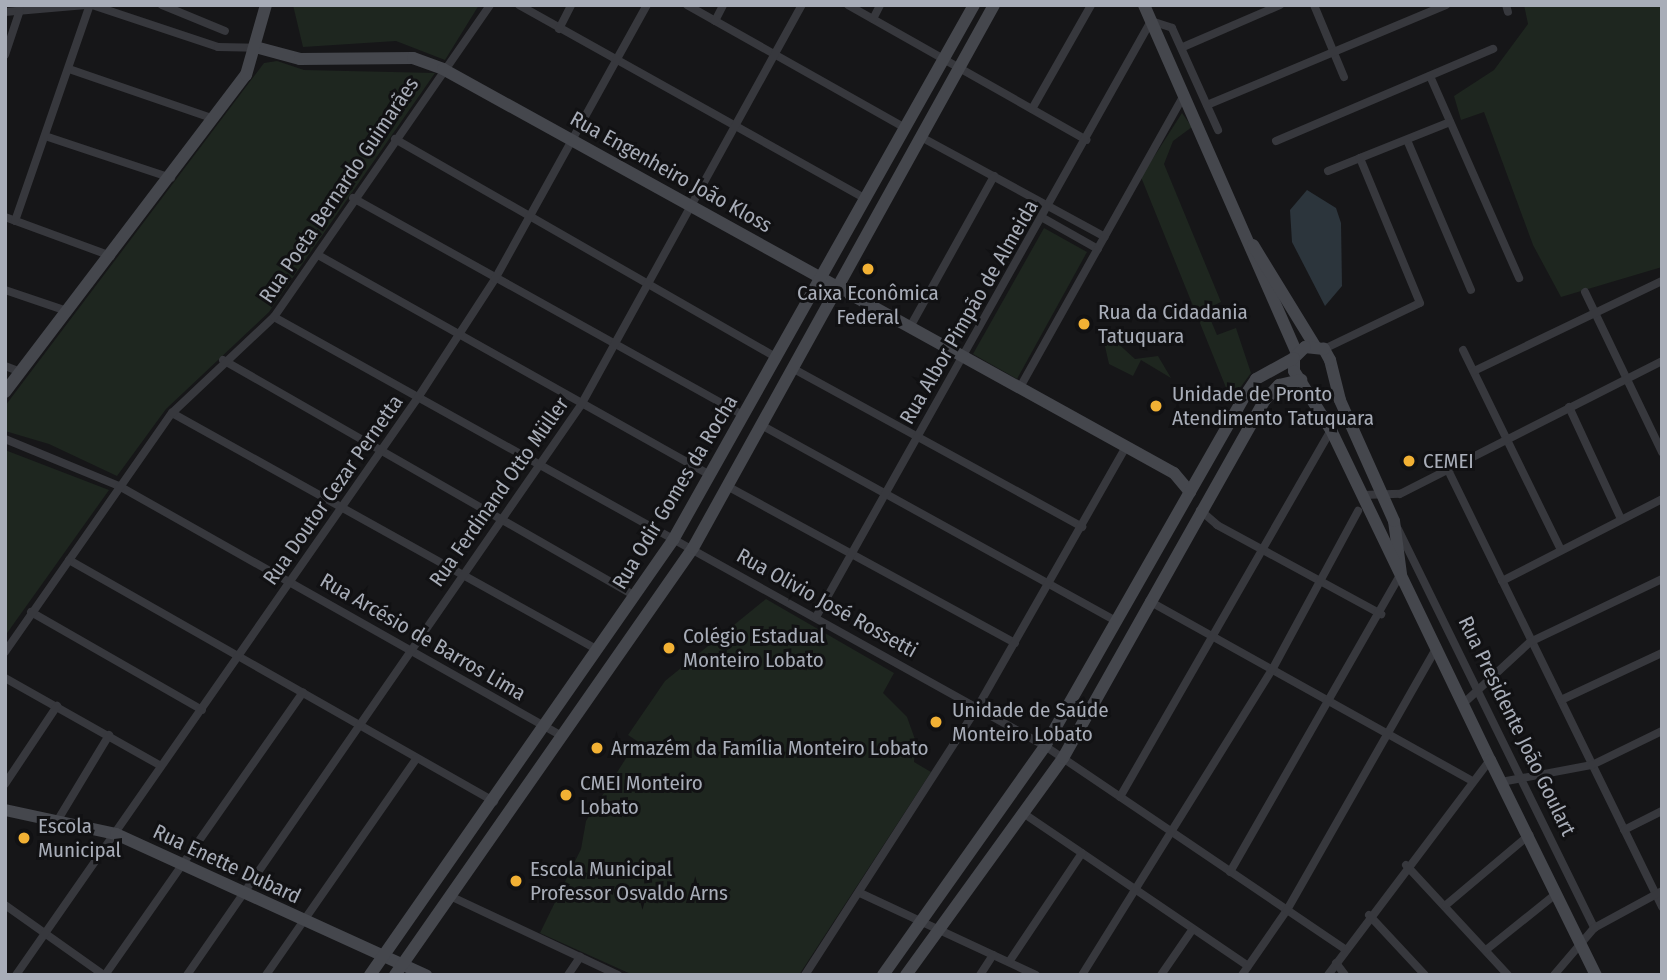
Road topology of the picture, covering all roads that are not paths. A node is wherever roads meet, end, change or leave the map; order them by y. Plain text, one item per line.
1 (90, 5) edge
2 (162, 5) edge
3 (187, 5) edge
4 (266, 5) edge
5 (490, 5) edge
6 (519, 5) edge
7 (571, 5) edge
8 (647, 5) edge
9 (687, 5) edge
10 (723, 5) edge
11 (802, 5) edge
12 (848, 5) edge
13 (880, 5) edge
14 (974, 5) edge
15 (994, 5) edge
16 (1091, 5) edge
17 (1144, 5) edge
18 (1280, 5) edge
19 (1314, 5) edge
20 (1446, 5) edge
21 (20, 10) junction
22 (5, 12) edge
23 (186, 15) junction
24 (873, 19) junction
25 (715, 21) junction
26 (1151, 21) junction
27 (559, 29) junction
28 (225, 31) dead end
29 (1183, 47) junction
30 (259, 48) junction
31 (1493, 49) dead end
32 (1334, 52) junction
33 (775, 54) junction
34 (5, 55) edge
35 (944, 59) junction
36 (615, 61) junction
37 (960, 67) junction
38 (69, 69) junction
39 (443, 69) junction
40 (1430, 76) junction
41 (1344, 78) dead end
42 (1184, 95) junction
43 (1207, 105) junction
44 (1032, 109) junction
45 (214, 120) junction
46 (1450, 122) junction
47 (736, 126) junction
48 (905, 128) junction
49 (1218, 130) dead end
50 (45, 135) junction
51 (921, 137) junction
52 (569, 138) junction
53 (395, 139) junction
54 (1087, 140) junction
55 (1408, 140) junction
56 (1276, 141) dead end
57 (1360, 159) junction
58 (1328, 172) dead end
59 (993, 176) junction
60 (173, 179) junction
61 (353, 198) junction
62 (866, 199) junction
63 (690, 206) junction
64 (1050, 206) junction
65 (5, 217) edge
66 (527, 218) junction
67 (1043, 218) junction
68 (15, 221) junction
69 (1241, 231) junction
70 (1105, 237) junction
71 (1098, 249) junction
72 (318, 255) junction
73 (111, 256) junction
74 (1520, 278) dead end
75 (495, 279) junction
76 (821, 279) junction
77 (1662, 281) edge
78 (647, 286) junction
79 (837, 287) junction
80 (5, 290) edge
81 (1471, 290) dead end
82 (1585, 292) dead end
83 (67, 311) junction
84 (1594, 311) junction
85 (274, 317) junction
86 (909, 327) junction
87 (459, 334) junction
88 (615, 343) junction
89 (1319, 347) junction
90 (1463, 350) dead end
91 (1295, 356) junction
92 (777, 358) junction
93 (965, 358) junction
94 (223, 360) junction
95 (1662, 361) edge
96 (5, 366) edge
97 (792, 368) junction
98 (1474, 371) junction
99 (22, 372) junction
100 (1329, 372) junction
101 (1627, 378) junction
102 (1304, 381) junction
103 (1019, 389) junction
104 (5, 393) edge
105 (419, 396) junction
106 (582, 402) junction
107 (1569, 407) junction
108 (173, 413) junction
109 (744, 416) junction
110 (761, 425) junction
111 (1331, 430) junction
112 (918, 438) junction
113 (1506, 438) junction
114 (5, 439) edge
115 (1126, 447) junction
116 (382, 450) junction
117 (1662, 452) edge
118 (539, 465) junction
119 (1448, 470) junction
120 (710, 475) junction
121 (119, 486) junction
122 (727, 486) junction
123 (1190, 492) junction
124 (884, 494) junction
125 (1361, 494) junction
126 (1384, 498) junction
127 (1662, 499) edge
128 (341, 509) junction
129 (1200, 510) junction
130 (1358, 511) dead end
131 (500, 518) junction
132 (1621, 519) junction
133 (1394, 521) junction
134 (1082, 527) junction
135 (674, 540) junction
136 (1159, 546) junction
137 (693, 548) junction
138 (1259, 549) junction
139 (1562, 550) junction
140 (1175, 554) junction
141 (853, 555) junction
142 (69, 560) junction
143 (1401, 574) junction
144 (464, 575) junction
145 (1662, 579) edge
146 (1320, 581) junction
147 (1502, 581) junction
148 (290, 582) junction
149 (1050, 584) junction
150 (635, 596) junction
151 (1149, 601) junction
152 (31, 612) junction
153 (1381, 614) junction
154 (816, 617) junction
155 (1116, 621) junction
156 (1211, 635) junction
157 (1530, 642) junction
158 (1015, 643) junction
159 (1437, 647) junction
160 (410, 650) junction
161 (597, 650) junction
162 (5, 652) edge
163 (1662, 653) edge
164 (240, 656) junction
165 (1272, 670) junction
166 (5, 678) edge
167 (1478, 690) junction
168 (303, 692) junction
169 (1562, 700) junction
170 (1465, 702) junction
171 (1331, 703) junction
172 (57, 706) junction
173 (976, 708) junction
174 (202, 709) junction
175 (362, 722) junction
176 (545, 726) junction
177 (1662, 731) edge
178 (109, 735) junction
179 (1389, 735) junction
180 (562, 737) junction
181 (1045, 746) junction
182 (418, 758) junction
183 (1063, 758) junction
184 (1490, 760) junction
185 (1592, 765) junction
186 (161, 766) junction
187 (1519, 775) junction
188 (1472, 781) junction
189 (1501, 782) junction
190 (5, 784) edge
191 (1120, 797) junction
192 (494, 801) junction
193 (5, 810) edge
194 (1662, 811) edge
195 (1023, 813) junction
196 (59, 818) junction
197 (1624, 830) junction
198 (1171, 833) junction
199 (116, 834) junction
200 (1529, 835) junction
201 (1082, 853) junction
202 (179, 864) junction
203 (1406, 865) junction
204 (1230, 872) junction
205 (1136, 888) junction
206 (860, 892) junction
207 (1659, 893) edge
208 (1556, 894) junction
209 (243, 895) junction
210 (450, 896) junction
211 (5, 905) edge
212 (1446, 905) junction
213 (1662, 907) edge
214 (1287, 911) junction
215 (1369, 915) junction
216 (302, 920) junction
217 (920, 921) junction
218 (937, 928) junction
219 (1594, 928) junction
220 (1192, 930) junction
221 (45, 933) junction
222 (1583, 947) junction
223 (1345, 949) junction
224 (1486, 950) junction
225 (993, 955) junction
226 (384, 956) junction
227 (580, 957) junction
228 (1009, 962) junction
229 (403, 963) junction
230 (1336, 963) junction
231 (1248, 966) junction
232 (16, 975) edge
233 (104, 975) edge
234 (187, 975) edge
235 (266, 975) edge
236 (370, 975) edge
237 (395, 975) edge
238 (426, 975) edge
239 (568, 975) edge
240 (618, 975) edge
241 (805, 975) edge
242 (883, 975) edge
243 (906, 975) edge
244 (980, 975) edge
245 (1036, 975) edge
246 (1082, 975) edge
247 (1161, 975) edge
248 (1242, 975) edge
249 (1328, 975) edge
250 (1345, 975) edge
251 (1425, 975) edge
252 (1508, 975) edge
253 (1554, 975) edge
254 (1596, 975) edge

1 - 21 street
1 - 30 street, Rua Engenheiro João Kloss
1 - 38 street
2 - 23 street
3 - 23 street
4 - 30 street
5 - 39 street, Rua Poeta Bernardo Guimarães
6 - 27 street
7 - 27 street
8 - 36 street, Rua Doutor Cezar Pernetta
9 - 25 street
10 - 25 street
11 - 33 street, Rua Ferdinand Otto Müller
12 - 24 street
13 - 24 street
14 - 35 street, Rua Odir Gomes da Rocha
15 - 37 street, Rua Odir Gomes da Rocha
16 - 44 street
17 - 26 street, Rua Presidente João Goulart
18 - 29 street
19 - 32 street
20 - 32 street
21 - 22 street
21 - 34 street
23 - 28 street
24 - 35 street
25 - 33 street
26 - 29 street
26 - 42 street, Rua Presidente João Goulart
26 - 54 street, Rua Albor Pimpão de Almeida
27 - 36 street
29 - 43 street
30 - 39 street, Rua Engenheiro João Kloss
30 - 45 street
31 - 40 street
32 - 41 street
32 - 43 street
33 - 47 street, Rua Ferdinand Otto Müller
33 - 48 street
35 - 37 street
35 - 48 street, Rua Odir Gomes da Rocha
36 - 47 street
36 - 52 street, Rua Doutor Cezar Pernetta
37 - 44 street
37 - 51 street, Rua Odir Gomes da Rocha
38 - 45 street
38 - 50 street
39 - 52 street, Rua Engenheiro João Kloss
39 - 53 street, Rua Poeta Bernardo Guimarães
40 - 46 street
40 - 56 street
42 - 69 street, Rua Presidente João Goulart
42 - 70 street
43 - 49 street
44 - 54 street
45 - 60 street
46 - 55 street
46 - 74 street
47 - 62 street
47 - 63 street, Rua Ferdinand Otto Müller
48 - 62 street, Rua Odir Gomes da Rocha
50 - 60 street
50 - 68 street
51 - 59 street
51 - 79 street, Rua Odir Gomes da Rocha
52 - 63 street, Rua Engenheiro João Kloss
52 - 66 street, Rua Doutor Cezar Pernetta
53 - 61 street, Rua Poeta Bernardo Guimarães
53 - 66 street
54 - 64 street, Rua Albor Pimpão de Almeida
55 - 57 street
55 - 81 street
57 - 58 street
57 - 89 street
59 - 64 street
59 - 86 street
60 - 73 street
61 - 72 street, Rua Poeta Bernardo Guimarães
61 - 75 street
62 - 76 street, Rua Odir Gomes da Rocha
63 - 76 street, Rua Engenheiro João Kloss
63 - 78 street, Rua Ferdinand Otto Müller
64 - 67 street, Rua Albor Pimpão de Almeida
64 - 70 street
65 - 68 street
66 - 75 street, Rua Doutor Cezar Pernetta
66 - 78 street
67 - 71 street
67 - 93 street, Rua Albor Pimpão de Almeida
68 - 73 street
69 - 89 street, Rua Presidente João Goulart
69 - 91 street, Rua Presidente João Goulart
70 - 71 street
71 - 103 street
72 - 85 street, Rua Poeta Bernardo Guimarães
72 - 87 street
73 - 83 street
75 - 87 street, Rua Doutor Cezar Pernetta
75 - 88 street
76 - 79 street, Rua Engenheiro João Kloss
76 - 92 street, Rua Odir Gomes da Rocha
77 - 84 street
78 - 88 street, Rua Ferdinand Otto Müller
78 - 92 street
79 - 86 street, Rua Engenheiro João Kloss
79 - 97 street, Rua Odir Gomes da Rocha
80 - 83 street
82 - 84 street
83 - 99 street
84 - 98 street
84 - 101 street
85 - 94 street, Rua Poeta Bernardo Guimarães
85 - 105 street, Rua Olivio José Rossetti
86 - 93 street, Rua Engenheiro João Kloss
87 - 105 street, Rua Doutor Cezar Pernetta
87 - 106 street
88 - 106 street, Rua Ferdinand Otto Müller
88 - 109 street
89 - 91 street
89 - 100 street, Rua Presidente João Goulart
90 - 98 street
91 - 102 street, Rua Presidente João Goulart
91 - 123 street
92 - 109 street, Rua Odir Gomes da Rocha
93 - 103 street, Rua Engenheiro João Kloss
93 - 112 street, Rua Albor Pimpão de Almeida
94 - 108 street, Rua Poeta Bernardo Guimarães
94 - 116 street
95 - 101 street
96 - 99 street
97 - 110 street, Rua Odir Gomes da Rocha
97 - 112 street
98 - 113 street
99 - 104 street
100 - 102 street
100 - 126 street, Rua Presidente João Goulart
101 - 107 street
101 - 117 street
102 - 111 street, Rua Presidente João Goulart
102 - 129 street
103 - 115 street, Rua Engenheiro João Kloss
105 - 116 street, Rua Doutor Cezar Pernetta
105 - 118 street, Rua Olivio José Rossetti
106 - 118 street, Rua Ferdinand Otto Müller
106 - 120 street
107 - 113 street
107 - 132 street
108 - 121 street, Rua Poeta Bernardo Guimarães
108 - 128 street
109 - 120 street, Rua Odir Gomes da Rocha
110 - 122 street, Rua Odir Gomes da Rocha
110 - 124 street
111 - 125 street, Rua Presidente João Goulart
111 - 138 street
112 - 124 street, Rua Albor Pimpão de Almeida
112 - 134 street
113 - 119 street
113 - 139 street
114 - 121 street, Rua Arcésio de Barros Lima
115 - 123 street, Rua Engenheiro João Kloss
115 - 134 street
116 - 128 street, Rua Doutor Cezar Pernetta
116 - 131 street
118 - 131 street, Rua Ferdinand Otto Müller
118 - 135 street, Rua Olivio José Rossetti
119 - 126 street
119 - 147 street
120 - 135 street, Rua Odir Gomes da Rocha
121 - 142 street, Rua Poeta Bernardo Guimarães
121 - 148 street, Rua Arcésio de Barros Lima
122 - 137 street, Rua Odir Gomes da Rocha
122 - 141 street
123 - 136 street
124 - 141 street, Rua Albor Pimpão de Almeida
124 - 149 street
125 - 126 street
125 - 143 street, Rua Presidente João Goulart
126 - 133 street, Rua Presidente João Goulart
127 - 132 street
128 - 144 street
128 - 148 street, Rua Doutor Cezar Pernetta
129 - 138 street
129 - 140 street
130 - 146 street
131 - 144 street, Rua Ferdinand Otto Müller
131 - 150 street
132 - 139 street
133 - 143 street, Rua Presidente João Goulart
133 - 167 street, Rua Presidente João Goulart
134 - 149 street
135 - 137 street, Rua Olivio José Rossetti
135 - 150 street, Rua Odir Gomes da Rocha
136 - 140 street
136 - 155 street
137 - 154 street, Rua Olivio José Rossetti
137 - 180 street, Rua Odir Gomes da Rocha
138 - 146 street
138 - 156 street
139 - 147 street
140 - 151 street
141 - 154 street, Rua Albor Pimpão de Almeida
141 - 158 street
142 - 152 street, Rua Poeta Bernardo Guimarães
142 - 164 street
143 - 153 street
143 - 159 street, Rua Presidente João Goulart
144 - 160 street, Rua Ferdinand Otto Müller
144 - 161 street
145 - 157 street
146 - 153 street
146 - 165 street
147 - 157 street
148 - 160 street, Rua Arcésio de Barros Lima
148 - 164 street, Rua Doutor Cezar Pernetta
149 - 155 street
149 - 158 street
150 - 161 street, Rua Odir Gomes da Rocha
151 - 156 street
151 - 183 street
152 - 162 street, Rua Poeta Bernardo Guimarães
152 - 174 street
153 - 171 street
154 - 173 street, Rua Olivio José Rossetti
155 - 181 street
156 - 165 street
156 - 191 street
157 - 167 street
157 - 169 street
158 - 173 street
159 - 170 street, Rua Presidente João Goulart
159 - 179 street
160 - 175 street, Rua Ferdinand Otto Müller
160 - 176 street, Rua Arcésio de Barros Lima
161 - 176 street, Rua Odir Gomes da Rocha
163 - 169 street
164 - 168 street
164 - 174 street, Rua Doutor Cezar Pernetta
165 - 171 street
165 - 198 street
166 - 172 street
167 - 170 street
167 - 187 street, Rua Presidente João Goulart
168 - 175 street
168 - 202 street
169 - 185 street
170 - 184 street, Rua Presidente João Goulart
171 - 179 street
171 - 204 street
172 - 178 street
172 - 190 street
173 - 181 street, Rua Olivio José Rossetti
173 - 206 street
174 - 186 street, Rua Doutor Cezar Pernetta
175 - 182 street
175 - 209 street, Rua Ferdinand Otto Müller
176 - 180 street, Rua Arcésio de Barros Lima
176 - 192 street, Rua Odir Gomes da Rocha
177 - 185 street
178 - 186 street
178 - 196 street
179 - 188 street
179 - 214 street
180 - 210 street, Rua Odir Gomes da Rocha
181 - 183 street, Rua Olivio José Rossetti
181 - 217 street
182 - 192 street
182 - 216 street
183 - 191 street, Rua Olivio José Rossetti
183 - 195 street
184 - 188 street
184 - 189 street, Rua Presidente João Goulart
185 - 187 street
185 - 197 street
186 - 199 street, Rua Doutor Cezar Pernetta
187 - 189 street
187 - 219 street, Rua Presidente João Goulart
188 - 203 street
189 - 200 street, Rua Presidente João Goulart
191 - 198 street, Rua Olivio José Rossetti
192 - 226 street, Rua Odir Gomes da Rocha
193 - 196 street, Rua Enette Dubard
194 - 197 street
195 - 201 street
195 - 218 street
196 - 199 street, Rua Enette Dubard
197 - 207 street
198 - 204 street, Rua Olivio José Rossetti
198 - 205 street
199 - 202 street, Rua Enette Dubard
199 - 221 street, Rua Doutor Cezar Pernetta
200 - 208 street, Rua Presidente João Goulart
200 - 212 street
201 - 205 street
201 - 228 street
202 - 209 street, Rua Enette Dubard
202 - 233 street
203 - 212 street
203 - 215 street
204 - 214 street, Rua Olivio José Rossetti
205 - 220 street
205 - 246 street
206 - 217 street
206 - 241 street
207 - 213 street
207 - 219 street
208 - 222 street, Rua Presidente João Goulart
208 - 224 street
209 - 216 street, Rua Enette Dubard
209 - 234 street, Rua Ferdinand Otto Müller
210 - 227 street
210 - 229 street, Rua Odir Gomes da Rocha
211 - 221 street
212 - 224 street
214 - 223 street, Rua Olivio José Rossetti
214 - 231 street
215 - 223 street
215 - 251 street
216 - 226 street, Rua Enette Dubard
216 - 235 street
217 - 218 street
217 - 242 street
218 - 225 street
218 - 243 street
219 - 222 street
220 - 231 street
220 - 247 street
221 - 232 street, Rua Doutor Cezar Pernetta
221 - 233 street
222 - 253 street
222 - 254 street, Rua Presidente João Goulart
223 - 230 street
224 - 252 street
225 - 228 street
225 - 244 street
226 - 229 street, Rua Enette Dubard
226 - 236 street, Rua Odir Gomes da Rocha
227 - 239 street
227 - 240 street
228 - 245 street
229 - 237 street, Rua Odir Gomes da Rocha
229 - 238 street, Rua Enette Dubard
230 - 249 street
230 - 250 street
231 - 248 street

